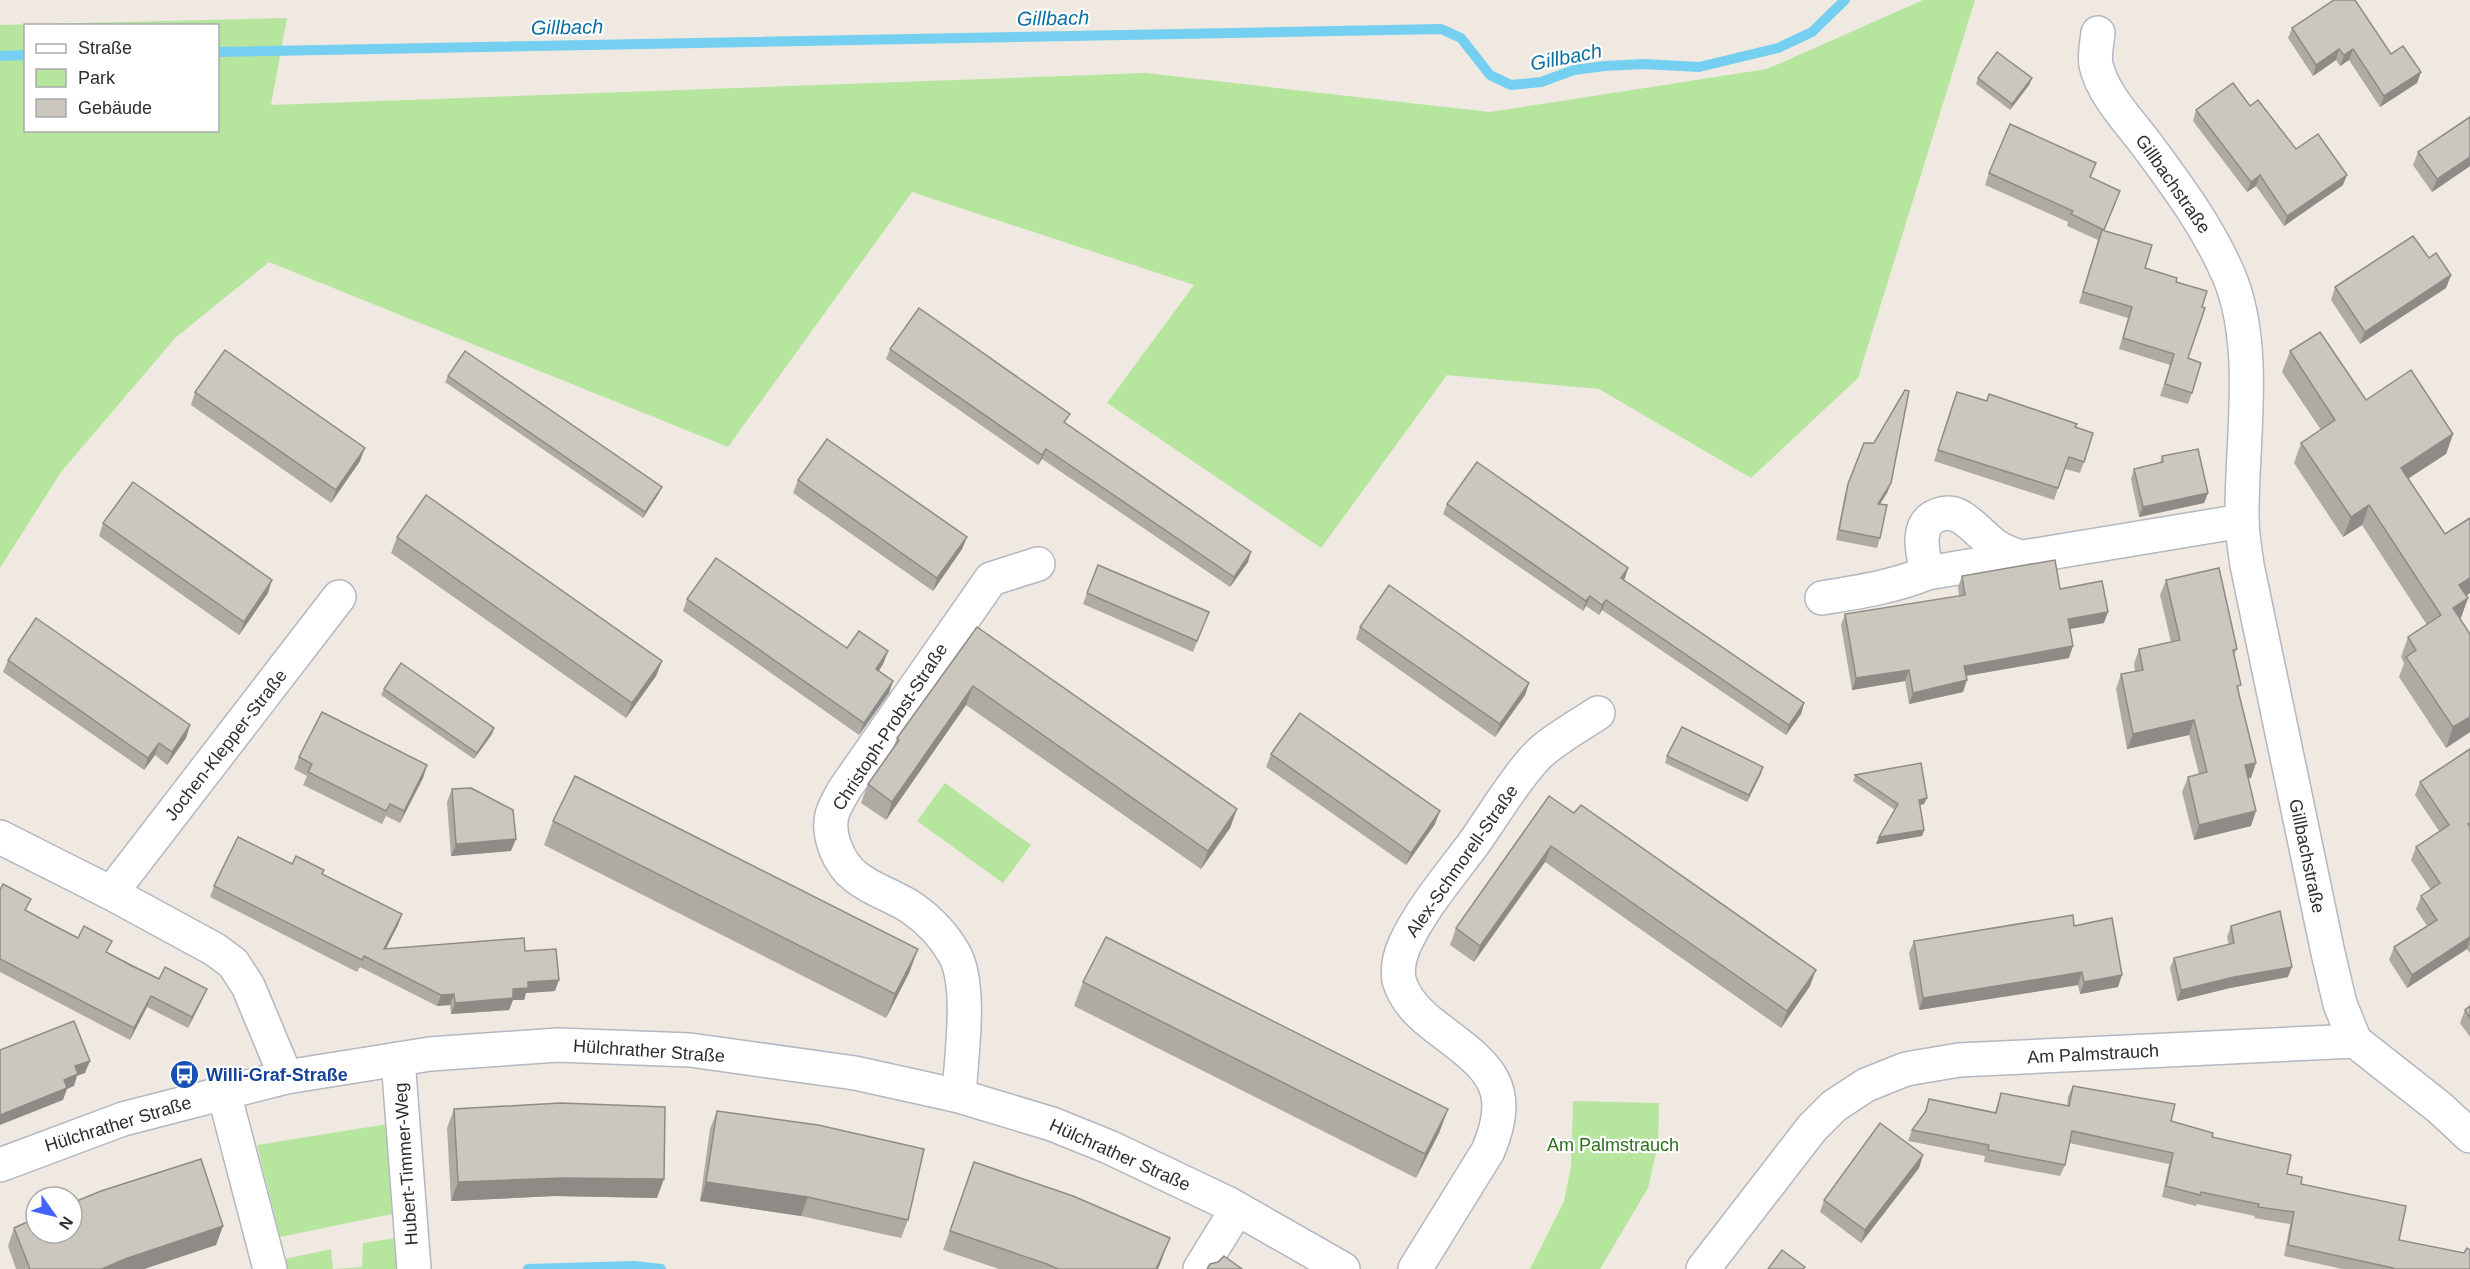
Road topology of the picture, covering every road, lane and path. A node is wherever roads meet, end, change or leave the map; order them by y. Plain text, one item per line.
1 (2098, 33) dead end
2 (2242, 521) junction
3 (2023, 558) junction
4 (1038, 564) dead end
5 (1927, 573) junction
6 (339, 597) dead end
7 (1822, 598) dead end
8 (1598, 713) dead end
9 (0, 837) edge
10 (111, 893) junction
11 (2355, 1041) junction
12 (398, 1059) junction
13 (286, 1077) junction
14 (224, 1093) junction
15 (959, 1096) junction
16 (2470, 1136) edge
17 (0, 1165) edge
18 (1237, 1209) junction
19 (270, 1269) edge
20 (414, 1269) edge
21 (1200, 1269) edge
22 (1343, 1269) edge
23 (1415, 1269) edge
24 (1703, 1269) edge

1 - 2 street, Gillbachstraße
2 - 3 street
2 - 11 street, Gillbachstraße
3 - 5 street
3 - 5 street
4 - 15 street, Christoph-Probst-Straße
5 - 7 street
6 - 10 street, Jochen-Klepper-Straße
8 - 23 street, Alex-Schmorell-Straße
9 - 10 street
10 - 13 street
11 - 16 street, Gillbachstraße
11 - 24 street, Am Palmstrauch
12 - 13 street, Hülchrather Straße
12 - 15 street, Hülchrather Straße
12 - 20 street, Hubert-Timmer-Weg
13 - 14 street, Hülchrather Straße
14 - 17 street, Hülchrather Straße
14 - 19 street
15 - 18 street, Hülchrather Straße
18 - 21 street
18 - 22 street, Hülchrather Straße

